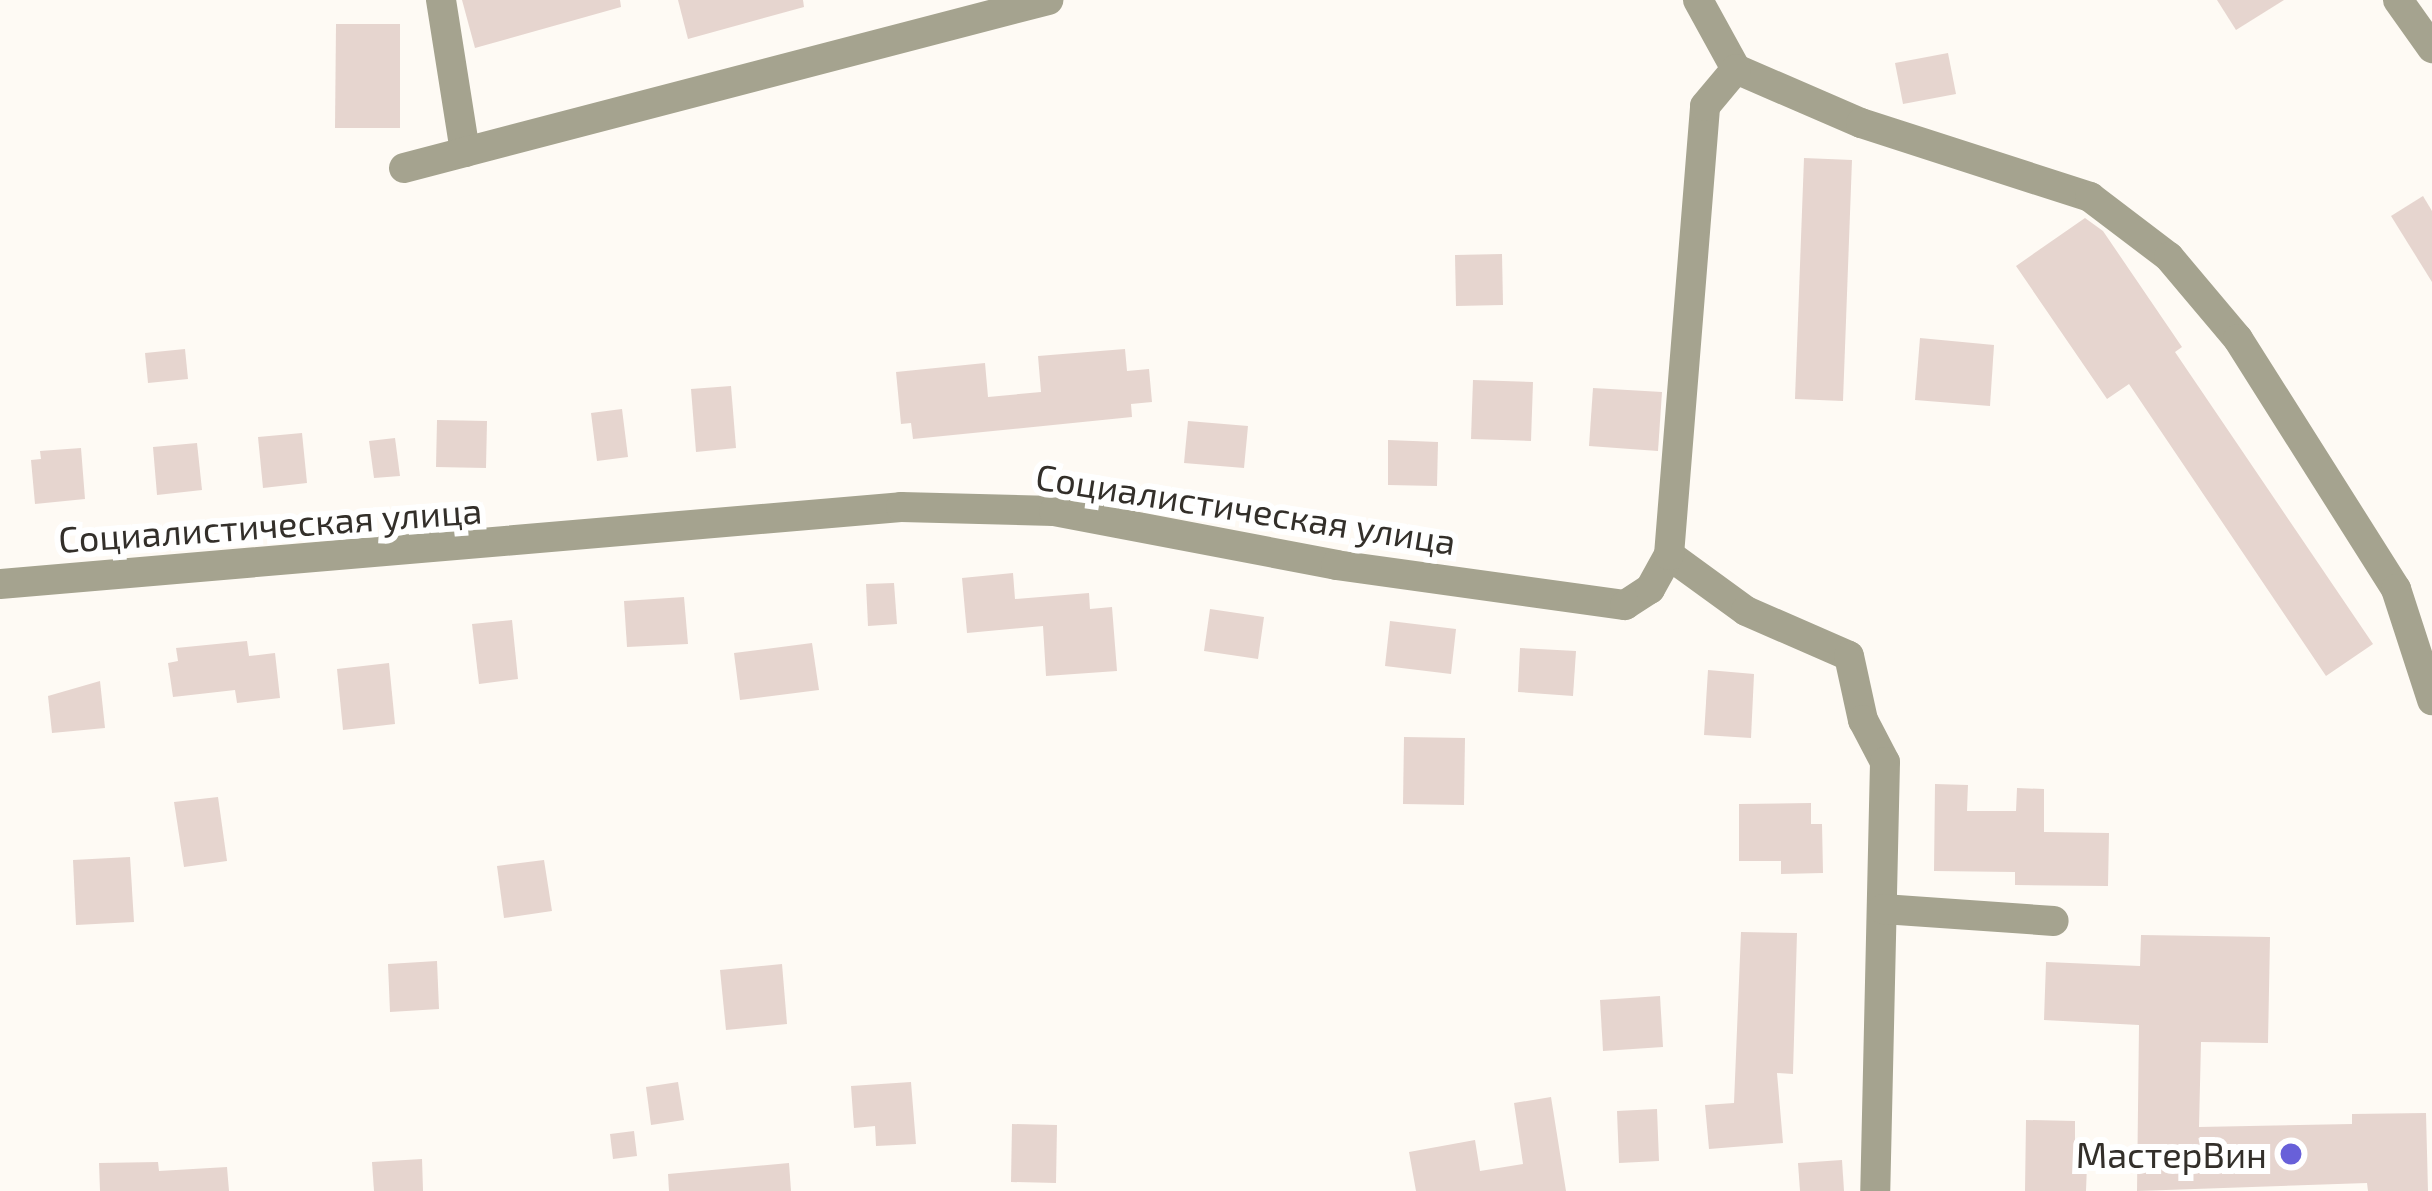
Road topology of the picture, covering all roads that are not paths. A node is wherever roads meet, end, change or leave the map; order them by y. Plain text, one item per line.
1 (441, 0) edge
2 (1048, 0) edge
3 (1698, 0) edge
4 (2398, 0) edge
5 (2432, 48) edge
6 (1736, 69) junction
7 (465, 152) junction
8 (404, 167) dead end
9 (1669, 555) junction
10 (0, 584) edge
11 (2432, 700) edge
12 (1883, 909) junction
13 (2054, 921) dead end
14 (1875, 1191) edge

1 - 7 street
2 - 7 street
3 - 6 street
4 - 5 street
6 - 9 street
6 - 11 street
7 - 8 street
9 - 10 street, Социалистическая улица
9 - 12 street
12 - 13 street
12 - 14 street

